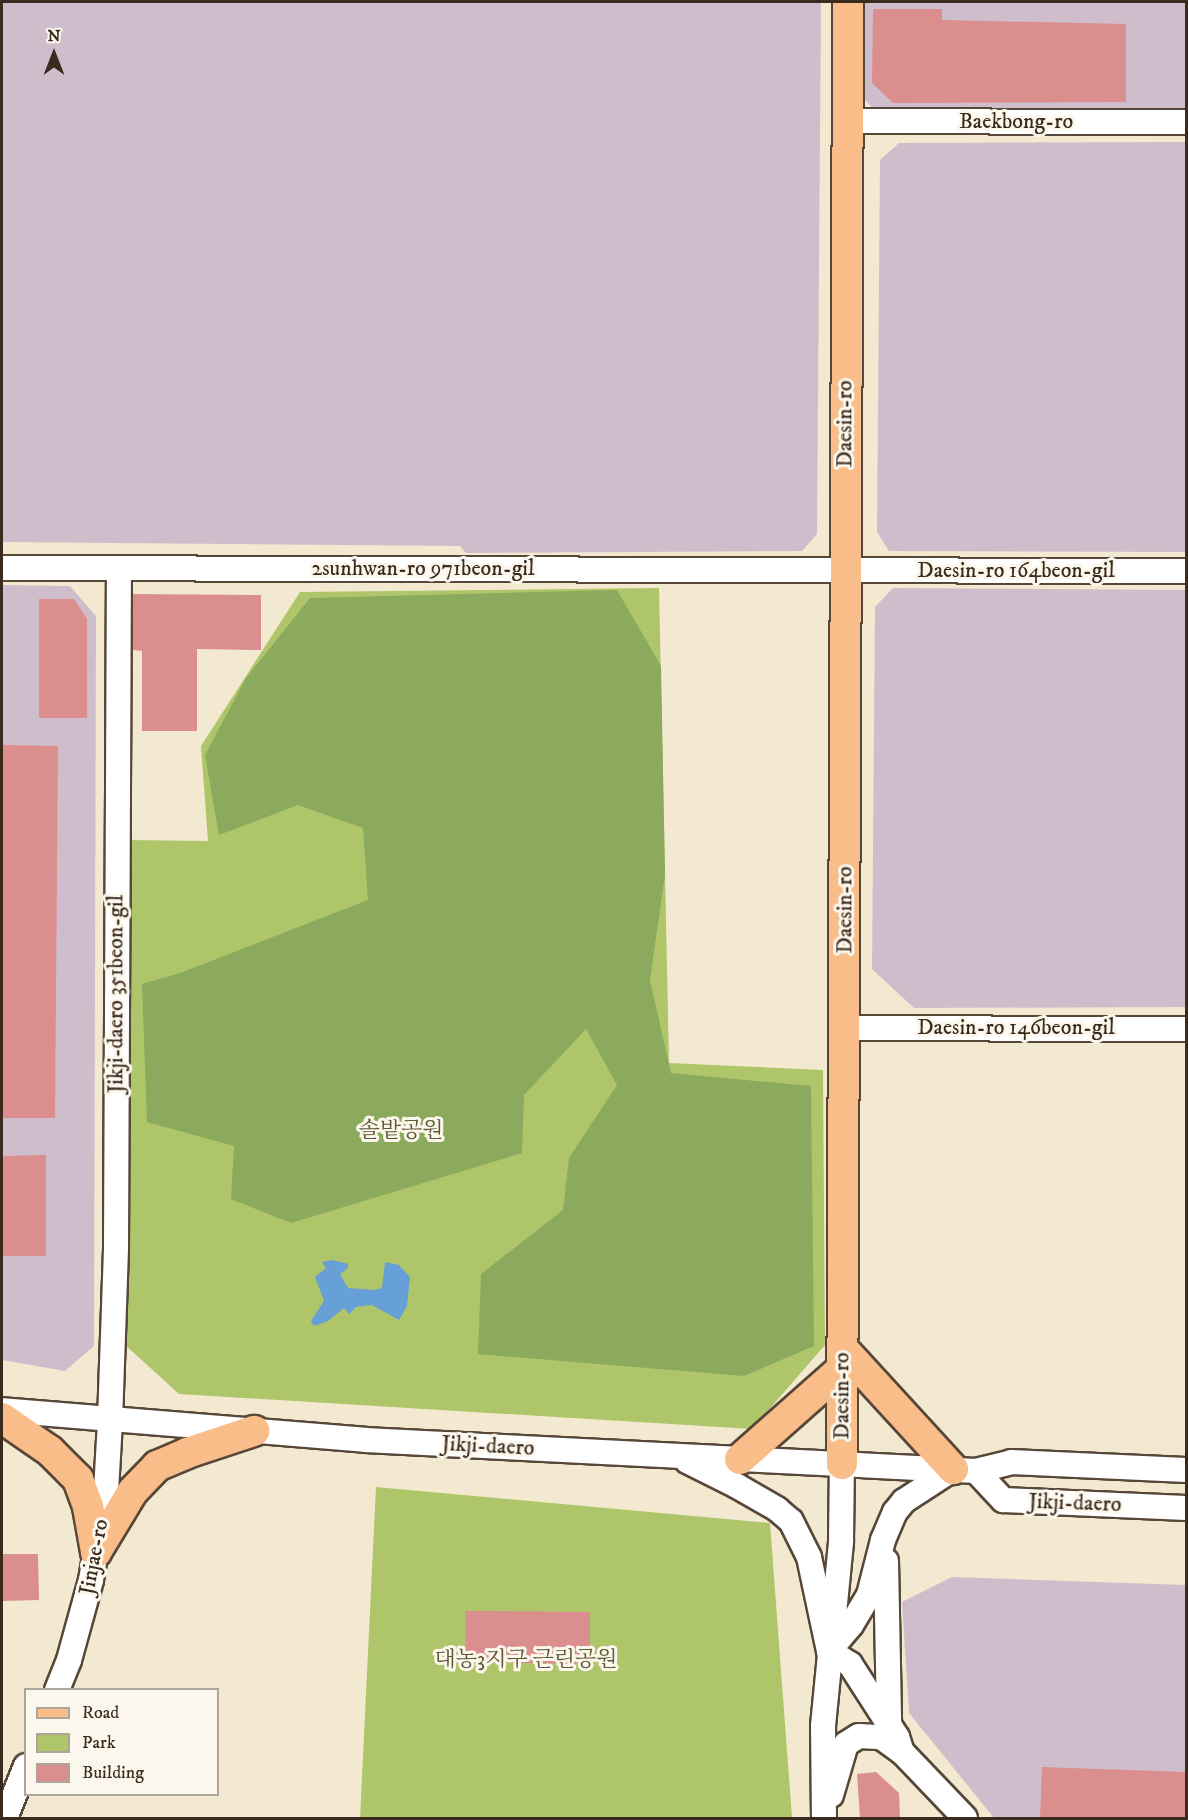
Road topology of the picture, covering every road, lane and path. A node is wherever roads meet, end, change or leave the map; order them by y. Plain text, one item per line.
1 (848, 2) edge
2 (846, 121) junction
3 (1186, 122) edge
4 (2, 568) edge
5 (119, 568) junction
6 (845, 570) junction
7 (1186, 571) edge
8 (845, 1028) junction
9 (1186, 1029) edge
10 (843, 1359) junction
11 (2, 1410) edge
12 (2, 1418) edge
13 (110, 1420) junction
14 (254, 1431) junction
15 (672, 1455) junction
16 (740, 1459) junction
17 (842, 1464) junction
18 (964, 1470) junction
19 (1186, 1470) edge
20 (1186, 1508) edge
21 (886, 1534) junction
22 (96, 1552) junction
23 (829, 1651) junction
24 (57, 1688) edge
25 (889, 1723) junction
26 (902, 1752) junction
27 (24, 1771) edge
28 (5, 1818) edge
29 (824, 1818) edge
30 (965, 1818) edge

1 - 2 main road, Daesin-ro
2 - 3 street, Baekbong-ro
2 - 6 main road, Daesin-ro
4 - 5 street, 2sunhwan-ro 971beon-gil
5 - 6 street, 2sunhwan-ro 971beon-gil
5 - 13 street, Jikji-daero 351beon-gil
6 - 7 street, Daesin-ro 164beon-gil
6 - 8 main road, Daesin-ro
8 - 9 street, Daesin-ro 146beon-gil
8 - 10 main road, Daesin-ro
10 - 16 main road
10 - 17 main road, Daesin-ro
10 - 18 main road
11 - 13 street, Jikji-daero
12 - 22 main road
13 - 14 street, Jikji-daero
13 - 22 street, Jinjae-ro
14 - 15 street, Jikji-daero
14 - 22 main road
15 - 16 street, Jikji-daero
15 - 23 street
16 - 17 street, Jikji-daero
17 - 18 street, Jikji-daero
17 - 23 street, Daesin-ro
18 - 19 street, Jikji-daero
18 - 20 street, Jikji-daero
18 - 21 street
21 - 23 street
21 - 25 street
22 - 24 street, Jinjae-ro
23 - 25 street
23 - 29 street, Daesin-ro
25 - 26 street
26 - 29 street
26 - 30 street
27 - 28 street

